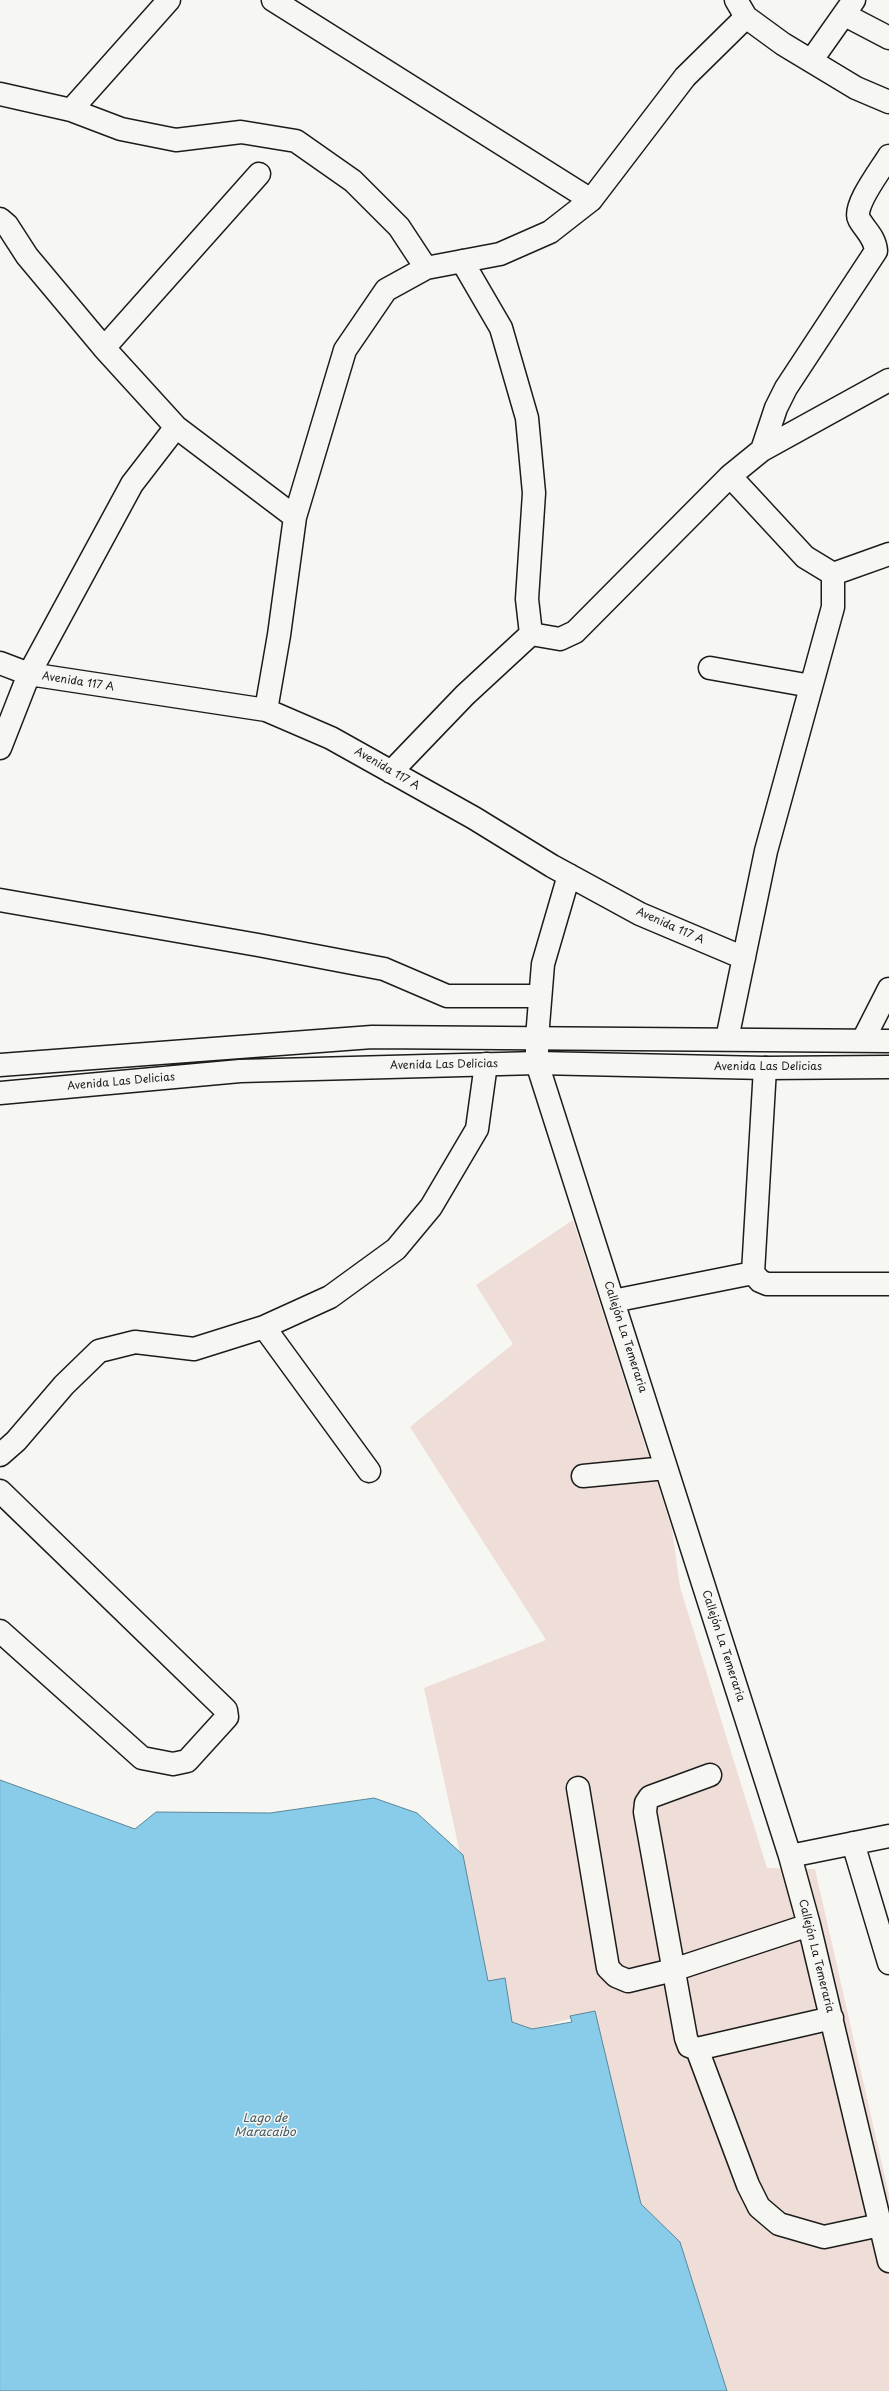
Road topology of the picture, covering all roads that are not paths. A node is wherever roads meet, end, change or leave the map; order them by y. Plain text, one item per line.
1 (169, 0) edge
2 (273, 0) edge
3 (849, 7) edge
4 (741, 9) edge
5 (889, 38) edge
6 (811, 61) junction
7 (0, 94) edge
8 (889, 102) edge
9 (71, 110) junction
10 (889, 156) edge
11 (259, 174) dead end
12 (591, 200) junction
13 (0, 219) edge
14 (462, 261) junction
15 (426, 268) junction
16 (104, 348) junction
17 (889, 380) edge
18 (176, 427) junction
19 (762, 450) junction
20 (730, 476) junction
21 (295, 518) junction
22 (889, 554) edge
23 (833, 574) junction
24 (531, 634) junction
25 (0, 663) edge
26 (710, 668) dead end
27 (29, 674) junction
28 (811, 686) junction
29 (266, 710) junction
30 (0, 748) edge
31 (391, 772) junction
32 (568, 875) junction
33 (0, 900) edge
34 (744, 958) junction
35 (889, 990) edge
36 (540, 996) junction
37 (537, 1038) junction
38 (727, 1039) junction
39 (863, 1040) junction
40 (889, 1041) edge
41 (537, 1063) junction
42 (486, 1064) junction
43 (0, 1065) edge
44 (889, 1067) edge
45 (765, 1068) junction
46 (0, 1093) edge
47 (753, 1273) junction
48 (889, 1284) edge
49 (613, 1301) junction
50 (264, 1327) junction
51 (0, 1455) edge
52 (666, 1468) junction
53 (369, 1471) dead end
54 (583, 1476) dead end
55 (0, 1490) edge
56 (0, 1631) edge
57 (710, 1775) dead end
58 (578, 1788) dead end
59 (889, 1836) edge
60 (853, 1843) junction
61 (790, 1856) junction
62 (810, 1925) junction
63 (889, 1963) edge
64 (673, 1970) junction
65 (832, 2018) junction
66 (698, 2049) junction
67 (880, 2225) junction
68 (889, 2261) edge

1 - 9 street
2 - 12 street
3 - 5 street
3 - 6 street
4 - 6 street
4 - 12 street
6 - 8 street
7 - 9 street
9 - 15 street
10 - 19 street
11 - 16 street
12 - 14 street
13 - 16 street
14 - 15 street
14 - 24 street
15 - 21 street
16 - 18 street
17 - 19 street
18 - 21 street
18 - 27 street
19 - 20 street
20 - 23 street
20 - 24 street
21 - 29 street
22 - 23 street
23 - 28 street
24 - 31 street
25 - 27 street, Avenida 117 A
26 - 28 street
27 - 29 street, Avenida 117 A
27 - 30 street
28 - 34 street
29 - 31 street, Avenida 117 A
31 - 32 street, Avenida 117 A
32 - 34 street, Avenida 117 A
32 - 36 street, Callejón La Temeraria
33 - 36 street
34 - 38 street
35 - 39 street
36 - 37 street, Callejón La Temeraria
37 - 38 street
37 - 41 street, Callejón La Temeraria
37 - 43 street
38 - 39 street
39 - 40 street
41 - 42 street, Avenida Las Delicias
41 - 45 street, Avenida Las Delicias
41 - 49 street, Callejón La Temeraria
42 - 46 street, Avenida Las Delicias
42 - 50 street
44 - 45 street, Avenida Las Delicias
45 - 47 street
47 - 48 street
47 - 49 street
49 - 52 street, Callejón La Temeraria
50 - 51 street
50 - 53 street
52 - 54 street
52 - 61 street, Callejón La Temeraria
55 - 56 street
57 - 64 street
58 - 64 street
59 - 60 street
60 - 61 street
60 - 63 street
61 - 62 street, Callejón La Temeraria
62 - 64 street
62 - 65 street, Callejón La Temeraria
64 - 66 street
65 - 66 street
65 - 67 street, Callejón La Temeraria
66 - 67 street
67 - 68 street, Callejón La Temeraria

